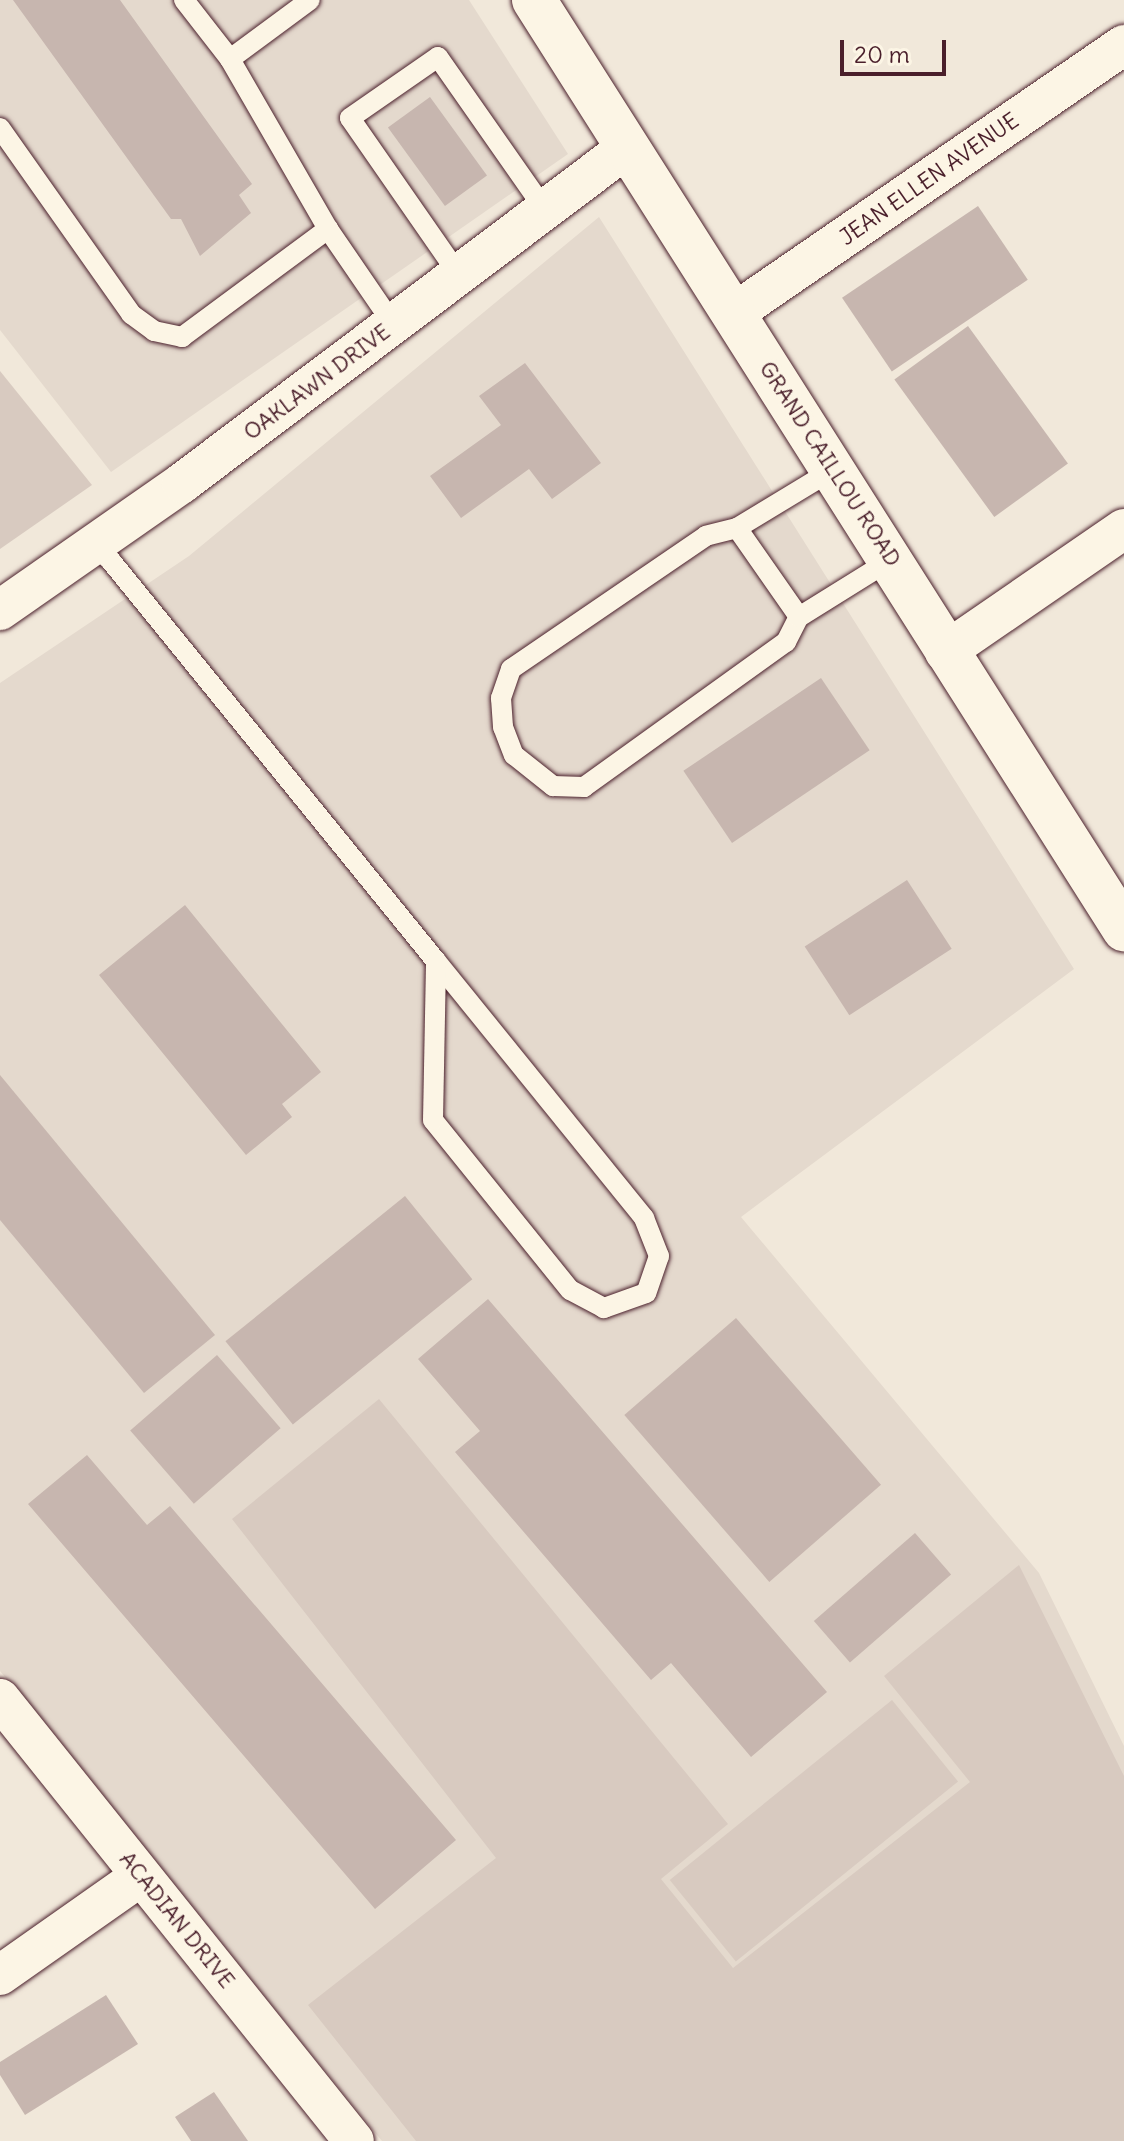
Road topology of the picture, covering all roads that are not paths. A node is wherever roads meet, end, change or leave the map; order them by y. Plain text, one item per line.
1 (184, 0) edge
2 (310, 0) edge
3 (534, 0) edge
4 (1124, 45) edge
5 (230, 59) junction
6 (0, 128) edge
7 (628, 147) junction
8 (545, 210) junction
9 (328, 229) junction
10 (459, 275) junction
11 (734, 313) junction
12 (393, 324) junction
13 (831, 471) junction
14 (737, 528) junction
15 (1124, 529) edge
16 (94, 545) junction
17 (892, 559) junction
18 (0, 610) edge
19 (799, 617) junction
20 (945, 652) junction
21 (1124, 929) edge
22 (436, 961) junction
23 (0, 1699) edge
24 (141, 1876) junction
25 (0, 1975) edge
26 (354, 2141) edge

1 - 5 lane
2 - 5 lane
3 - 7 main road, GRAND CAILLOU ROAD
4 - 11 street, JEAN ELLEN AVENUE
5 - 9 lane
6 - 9 lane
7 - 8 street, OAKLAWN DRIVE
7 - 11 main road, GRAND CAILLOU ROAD
8 - 10 street, OAKLAWN DRIVE
8 - 10 lane
9 - 12 lane
10 - 12 street, OAKLAWN DRIVE
11 - 13 main road, GRAND CAILLOU ROAD
12 - 16 street, OAKLAWN DRIVE
13 - 14 lane
13 - 17 main road, GRAND CAILLOU ROAD
14 - 19 lane
14 - 19 lane
15 - 20 street
16 - 18 street, OAKLAWN DRIVE
16 - 22 lane
17 - 19 lane
17 - 20 main road, GRAND CAILLOU ROAD
20 - 21 main road, GRAND CAILLOU ROAD
22 - 22 lane
23 - 24 street, ACADIAN DRIVE
24 - 25 street
24 - 26 street, ACADIAN DRIVE

